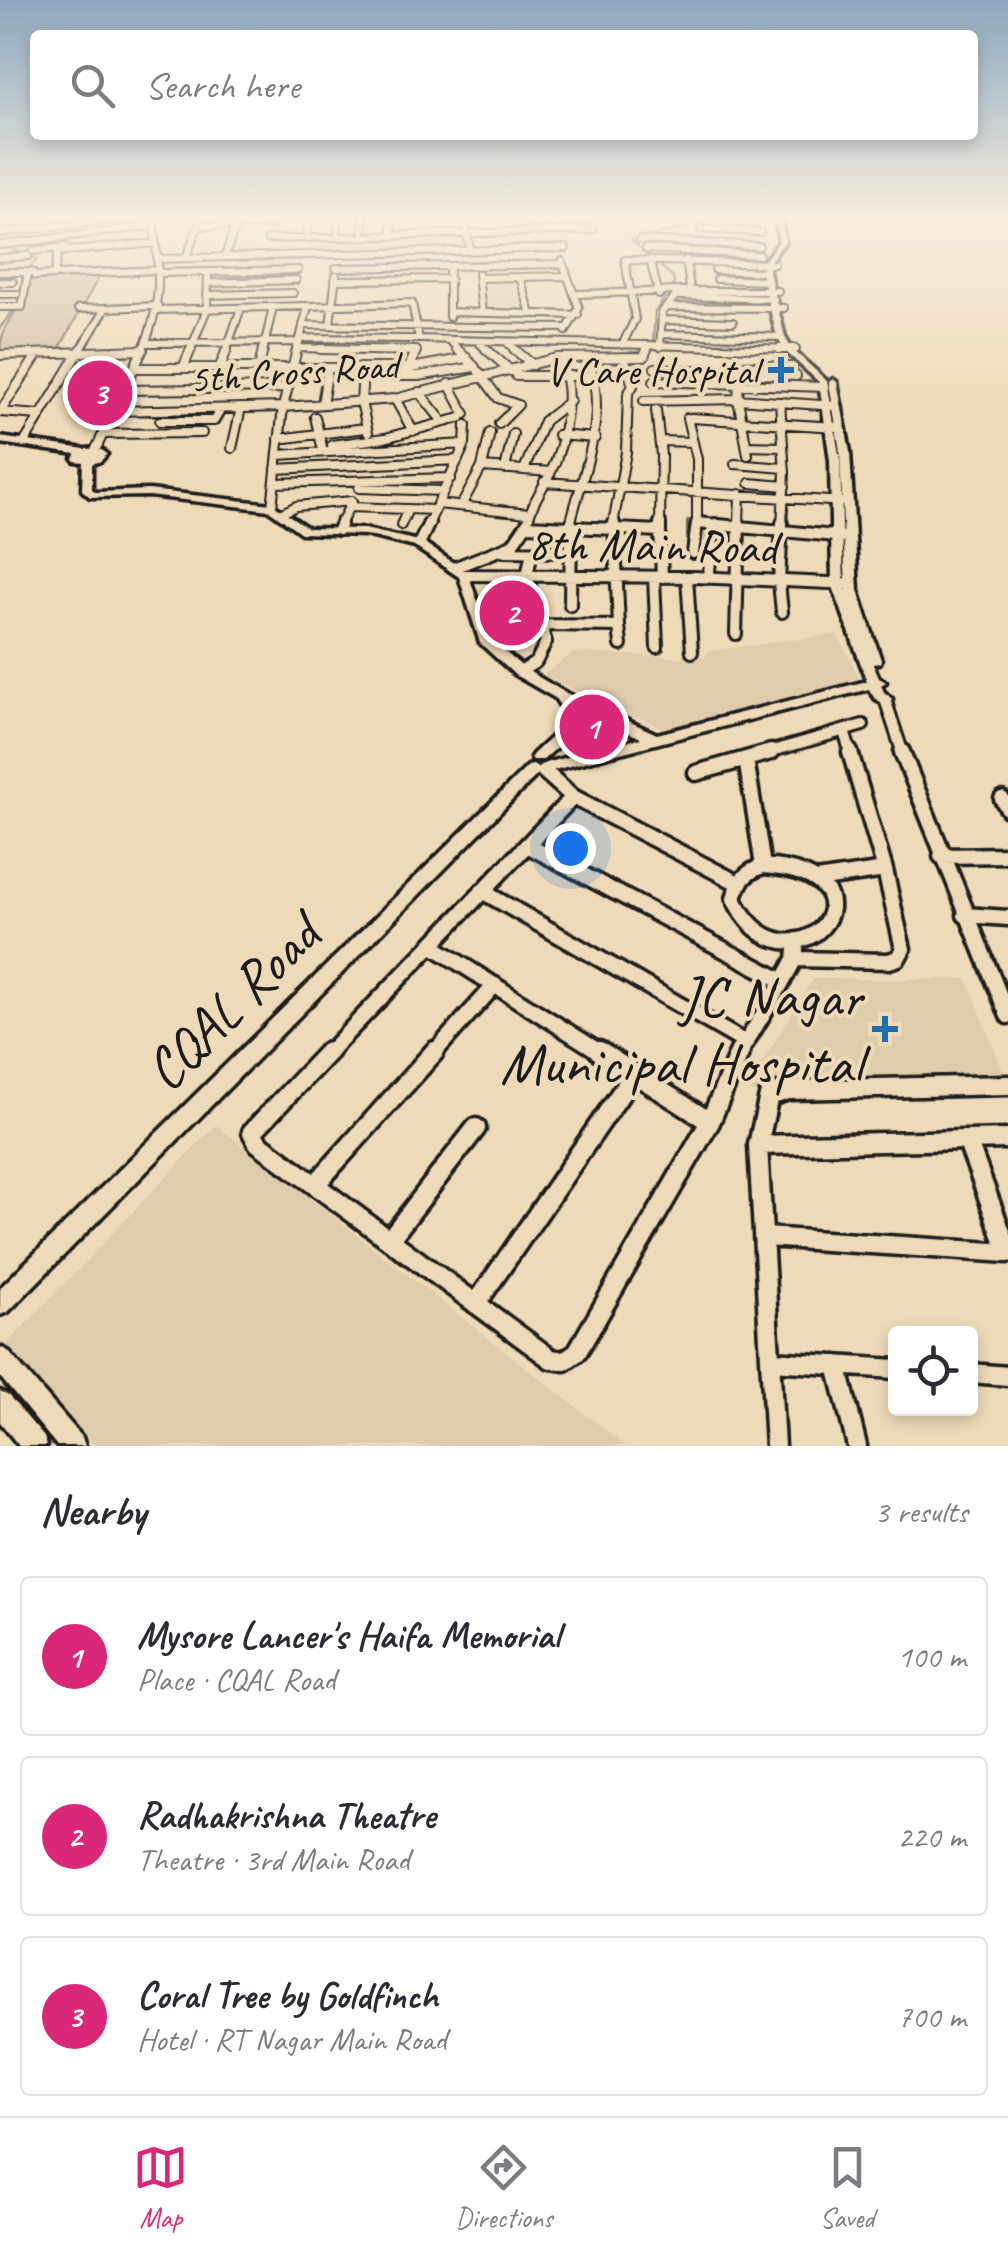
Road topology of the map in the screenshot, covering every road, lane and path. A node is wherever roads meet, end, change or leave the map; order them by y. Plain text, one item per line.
1 (159, 284) edge
2 (208, 284) edge
3 (295, 284) edge
4 (335, 284) edge
5 (374, 284) edge
6 (415, 284) edge
7 (450, 284) edge
8 (480, 284) edge
9 (522, 284) edge
10 (571, 284) edge
11 (629, 284) edge
12 (656, 284) edge
13 (689, 284) edge
14 (718, 284) edge
15 (773, 284) edge
16 (773, 284) edge
17 (690, 289) junction
18 (719, 289) junction
19 (630, 292) junction
20 (658, 292) junction
21 (294, 293) junction
22 (0, 294) edge
23 (17, 294) dead end
24 (575, 294) junction
25 (207, 295) junction
26 (670, 299) junction
27 (777, 300) junction
28 (412, 302) junction
29 (373, 304) junction
30 (334, 305) junction
31 (291, 306) junction
32 (308, 306) junction
33 (273, 307) junction
34 (106, 308) junction
35 (158, 308) junction
36 (241, 308) junction
37 (78, 309) dead end
38 (207, 309) junction
39 (731, 309) junction
40 (449, 312) junction
41 (482, 313) junction
42 (531, 314) junction
43 (578, 314) junction
44 (662, 320) junction
45 (733, 322) junction
46 (330, 325) junction
47 (416, 325) junction
48 (449, 326) junction
49 (568, 328) junction
50 (386, 332) dead end
51 (661, 334) junction
52 (736, 336) junction
53 (300, 337) junction
54 (781, 337) junction
55 (420, 339) junction
56 (449, 340) junction
57 (477, 341) junction
58 (264, 342) junction
59 (506, 342) junction
60 (192, 343) junction
61 (227, 343) junction
62 (560, 343) junction
63 (144, 346) junction
64 (622, 346) junction
65 (647, 347) junction
66 (660, 347) junction
67 (78, 352) junction
68 (38, 354) junction
69 (0, 355) edge
70 (467, 358) junction
71 (557, 358) junction
72 (588, 358) junction
73 (624, 358) junction
74 (795, 358) junction
75 (534, 365) junction
76 (220, 367) junction
77 (231, 367) junction
78 (475, 367) junction
79 (134, 368) junction
80 (183, 368) junction
81 (259, 368) junction
82 (294, 368) junction
83 (328, 368) junction
84 (655, 368) dead end
85 (363, 372) junction
86 (408, 372) junction
87 (719, 372) junction
88 (513, 374) junction
89 (754, 374) junction
90 (564, 376) junction
91 (595, 376) junction
92 (482, 377) junction
93 (654, 381) dead end
94 (739, 382) junction
95 (449, 384) junction
96 (800, 386) junction
97 (824, 386) junction
98 (223, 388) junction
99 (288, 388) junction
100 (154, 389) junction
101 (124, 390) junction
102 (415, 394) junction
103 (395, 399) junction
104 (738, 399) junction
105 (756, 400) junction
106 (570, 401) junction
107 (644, 401) dead end
108 (361, 402) junction
109 (780, 402) junction
110 (322, 404) junction
111 (832, 405) junction
112 (283, 407) junction
113 (240, 408) junction
114 (218, 409) junction
115 (147, 410) junction
116 (656, 410) dead end
117 (114, 411) junction
118 (0, 412) edge
119 (40, 415) junction
120 (315, 417) dead end
121 (440, 418) dead end
122 (464, 419) junction
123 (744, 421) junction
124 (160, 422) dead end
125 (782, 422) junction
126 (499, 424) dead end
127 (836, 427) junction
128 (365, 428) junction
129 (413, 431) junction
130 (139, 433) junction
131 (202, 433) dead end
132 (490, 433) dead end
133 (104, 434) junction
134 (318, 434) junction
135 (513, 434) dead end
136 (558, 435) junction
137 (280, 438) junction
138 (595, 438) junction
139 (374, 440) junction
140 (660, 442) junction
141 (692, 442) junction
142 (0, 443) edge
143 (24, 443) junction
144 (465, 444) junction
145 (322, 446) junction
146 (358, 446) junction
147 (784, 447) junction
148 (232, 448) dead end
149 (278, 454) junction
150 (88, 456) junction
151 (458, 460) junction
152 (735, 464) dead end
153 (356, 465) junction
154 (482, 467) junction
155 (784, 468) junction
156 (276, 469) junction
157 (505, 469) junction
158 (524, 470) junction
159 (551, 472) junction
160 (451, 478) junction
161 (275, 482) junction
162 (544, 482) junction
163 (750, 483) dead end
164 (582, 484) junction
165 (356, 485) junction
166 (622, 487) junction
167 (661, 490) junction
168 (443, 491) junction
169 (700, 491) junction
170 (785, 492) junction
171 (740, 494) junction
172 (842, 502) junction
173 (351, 504) junction
174 (461, 506) junction
175 (436, 507) junction
176 (408, 509) junction
177 (277, 510) junction
178 (529, 512) junction
179 (697, 523) junction
180 (715, 524) junction
181 (527, 525) junction
182 (402, 526) dead end
183 (570, 527) junction
184 (740, 527) junction
185 (613, 528) junction
186 (338, 530) junction
187 (660, 531) junction
188 (784, 531) junction
189 (843, 536) junction
190 (420, 544) junction
191 (499, 551) junction
192 (567, 552) junction
193 (693, 553) dead end
194 (532, 556) dead end
195 (460, 571) junction
196 (527, 576) junction
197 (658, 577) junction
198 (687, 577) junction
199 (572, 578) junction
200 (618, 578) junction
201 (708, 578) junction
202 (739, 580) junction
203 (779, 582) junction
204 (845, 584) junction
205 (570, 604) dead end
206 (782, 612) dead end
207 (542, 625) junction
208 (619, 626) junction
209 (736, 634) dead end
210 (621, 645) dead end
211 (658, 646) dead end
212 (692, 652) dead end
213 (520, 672) junction
214 (878, 682) junction
215 (559, 695) junction
216 (885, 698) joint
217 (864, 725) dead end
218 (844, 730) junction
219 (653, 738) junction
220 (746, 759) junction
221 (541, 766) junction
222 (696, 773) dead end
223 (572, 797) junction
224 (526, 845) junction
225 (1008, 855) edge
226 (942, 856) junction
227 (763, 866) junction
228 (885, 870) junction
229 (816, 880) junction
230 (738, 882) junction
231 (482, 891) junction
232 (965, 915) junction
233 (1008, 918) edge
234 (797, 940) junction
235 (431, 945) junction
236 (795, 959) junction
237 (783, 981) junction
238 (495, 985) junction
239 (1008, 1016) edge
240 (744, 1042) junction
241 (634, 1074) junction
242 (1008, 1084) edge
243 (710, 1122) junction
244 (476, 1128) dead end
245 (1008, 1139) edge
246 (968, 1140) junction
247 (758, 1145) junction
248 (315, 1185) junction
249 (766, 1237) junction
250 (389, 1240) junction
251 (1008, 1252) edge
252 (0, 1304) edge
253 (476, 1304) junction
254 (0, 1360) edge
255 (771, 1361) junction
256 (836, 1365) junction
257 (888, 1368) edge
258 (978, 1374) edge
259 (1008, 1376) edge
260 (0, 1403) edge
261 (35, 1446) edge
262 (73, 1446) edge
263 (775, 1446) edge
264 (856, 1446) edge

1 - 35 street
2 - 25 street
3 - 21 street
4 - 30 street
5 - 29 street
6 - 28 street
7 - 40 street
8 - 41 street
9 - 42 street
10 - 24 street
11 - 19 street
12 - 20 street
13 - 17 street
14 - 18 street
15 - 27 main road
16 - 27 main road
17 - 18 street
17 - 26 street
18 - 27 street
19 - 20 street
19 - 24 street
19 - 64 street
20 - 26 street
20 - 26 street
21 - 25 street
21 - 31 street
22 - 23 street
24 - 43 street
25 - 38 street
26 - 27 street
26 - 39 street
26 - 44 street
27 - 39 street
27 - 54 main road
27 - 74 main road
28 - 29 street
28 - 47 street
29 - 30 street
30 - 32 street
30 - 46 street
31 - 32 street
31 - 33 street
32 - 53 street
33 - 36 street
33 - 58 street
34 - 35 street
34 - 37 street
34 - 67 street
35 - 38 street
35 - 63 street
36 - 38 street
36 - 61 street
38 - 60 street
39 - 45 street
40 - 41 street
40 - 48 street
41 - 42 street
42 - 43 street
43 - 49 street
44 - 45 street
44 - 51 street
45 - 52 street
46 - 47 street
46 - 53 street
47 - 48 street
47 - 55 street
48 - 49 street
49 - 62 street
50 - 53 street
51 - 52 street
51 - 66 street
52 - 54 street
53 - 55 street
53 - 58 street
53 - 82 street
53 - 86 street
54 - 74 main road
55 - 56 street
56 - 57 street
56 - 70 street
57 - 59 street
57 - 88 street
58 - 61 street
58 - 81 street
59 - 62 street
59 - 75 street
60 - 61 street
60 - 63 street
60 - 80 street
61 - 76 street
62 - 64 street
63 - 67 street
63 - 79 street
64 - 65 street
65 - 66 street
65 - 73 street, 5th Cross Road
66 - 74 street
67 - 68 street
67 - 119 street
68 - 69 street
68 - 118 street
70 - 78 street
70 - 86 street
71 - 72 street, 5th Cross Road
71 - 75 street, 5th Cross Road
71 - 90 street
72 - 73 street, 5th Cross Road
72 - 91 street
73 - 166 street
74 - 89 street
74 - 96 street
74 - 97 main road
74 - 111 main road
75 - 88 street, 5th Cross Road
76 - 77 street
76 - 80 street
77 - 81 street
77 - 98 street
78 - 86 street
78 - 92 street
79 - 80 street
79 - 101 street
81 - 82 street
82 - 83 street
82 - 99 street
83 - 85 street
83 - 110 street
84 - 87 street
85 - 86 street
85 - 108 street
86 - 102 street
87 - 89 street
87 - 93 street
87 - 94 street
88 - 90 street
88 - 92 street, 5th Cross Road
89 - 94 street
89 - 96 street
89 - 105 street
90 - 91 street
90 - 106 street
91 - 138 street
92 - 95 street, 5th Cross Road
92 - 126 street
94 - 104 street
95 - 102 street, 5th Cross Road
95 - 122 street
96 - 97 street
97 - 111 main road
98 - 99 street
98 - 100 street
98 - 114 street
99 - 112 street
100 - 101 street
100 - 115 street
101 - 117 street
102 - 103 street, 5th Cross Road
102 - 121 street
103 - 108 street, 5th Cross Road
103 - 129 street
104 - 105 street
104 - 107 street
104 - 123 street
105 - 109 street
106 - 136 street
106 - 158 street
108 - 110 street, 5th Cross Road
108 - 128 street
109 - 111 street
109 - 125 street
110 - 112 street, 5th Cross Road
111 - 127 main road
112 - 113 street, 5th Cross Road
112 - 137 street
113 - 114 street, 5th Cross Road
113 - 148 street
114 - 115 street, 5th Cross Road
114 - 124 street
115 - 117 street, 5th Cross Road
115 - 130 street
116 - 140 street
117 - 133 street
118 - 119 street
119 - 143 street
120 - 134 street
122 - 129 street
122 - 144 street
123 - 125 street
123 - 141 street
123 - 147 street
125 - 127 street
125 - 147 street
127 - 172 main road
128 - 134 street
128 - 139 street
129 - 139 street
130 - 131 street
130 - 133 street
132 - 154 street
133 - 150 street
134 - 137 street
134 - 145 street
135 - 157 street
136 - 138 street
136 - 159 street
137 - 149 street
138 - 164 street
139 - 146 street
140 - 141 street
140 - 167 street
141 - 169 street
142 - 143 main road
142 - 150 main road
143 - 150 main road
144 - 146 street
144 - 151 street
145 - 146 street
145 - 149 street
146 - 149 street
146 - 153 street
147 - 155 street
149 - 156 street
150 - 177 main road
151 - 153 street
151 - 160 street
152 - 155 street
153 - 156 street
153 - 165 street
154 - 157 street
154 - 174 street
155 - 170 street
156 - 161 street
157 - 158 street
158 - 159 street
159 - 162 street
160 - 165 street
160 - 168 street
161 - 165 street
161 - 177 street
162 - 164 street
162 - 178 street
163 - 170 street
164 - 166 street
164 - 183 street
165 - 168 street
165 - 173 street
166 - 167 street
166 - 185 street
167 - 169 street
167 - 187 street
168 - 175 street
169 - 171 street
169 - 179 street
170 - 171 street
170 - 172 street
170 - 188 street
171 - 184 street
172 - 189 main road
173 - 176 street
173 - 177 street
173 - 186 street
174 - 175 street
174 - 178 street
175 - 176 street
175 - 190 street
176 - 182 street
177 - 186 main road
178 - 181 street
179 - 180 street
179 - 193 street
180 - 184 street
180 - 201 street
181 - 183 street
181 - 191 street
183 - 185 street
183 - 192 street
184 - 188 street
184 - 202 street
185 - 187 street
185 - 200 street
186 - 190 main road
187 - 197 street
188 - 189 street
188 - 203 street
189 - 204 main road
190 - 195 main road
191 - 192 street
191 - 195 street
192 - 199 street
194 - 196 street
195 - 196 street, 8th Main Road
195 - 213 main road
196 - 199 street, 8th Main Road
196 - 207 street
197 - 198 street, 8th Main Road
197 - 200 street, 8th Main Road
197 - 211 street
198 - 201 street, 8th Main Road
198 - 212 street
199 - 200 street, 8th Main Road
199 - 205 street
200 - 208 street
201 - 202 street, 8th Main Road
202 - 203 street, 8th Main Road
202 - 209 street
203 - 204 street, 8th Main Road
203 - 206 street
204 - 214 main road
207 - 208 street
207 - 213 street
208 - 210 street
213 - 215 main road
214 - 216 main road
214 - 219 main road, CQAL Road
215 - 219 main road
215 - 221 main road, CQAL Road
216 - 226 street
217 - 218 street
218 - 220 street
218 - 228 street
219 - 221 main road, CQAL Road
220 - 222 street
220 - 227 street
221 - 223 street
221 - 252 main road, CQAL Road
223 - 224 street
223 - 230 street
224 - 231 street
224 - 237 street
225 - 226 street
226 - 232 street
227 - 229 street
227 - 230 street
228 - 229 street
228 - 236 street
229 - 234 street
230 - 234 street
231 - 235 street
231 - 240 street
232 - 233 street
232 - 239 street
234 - 236 street
235 - 238 street
235 - 248 street
236 - 237 street
237 - 240 street
238 - 241 street
238 - 248 street
240 - 243 street
241 - 243 street
241 - 253 street
242 - 247 street
243 - 253 street
244 - 250 street
245 - 246 street
246 - 247 street
246 - 251 street
247 - 249 street
248 - 250 street
249 - 251 street
249 - 255 street
250 - 253 street
254 - 262 main road
255 - 256 street
255 - 263 street
256 - 257 street
256 - 264 street
258 - 259 street
260 - 261 main road

